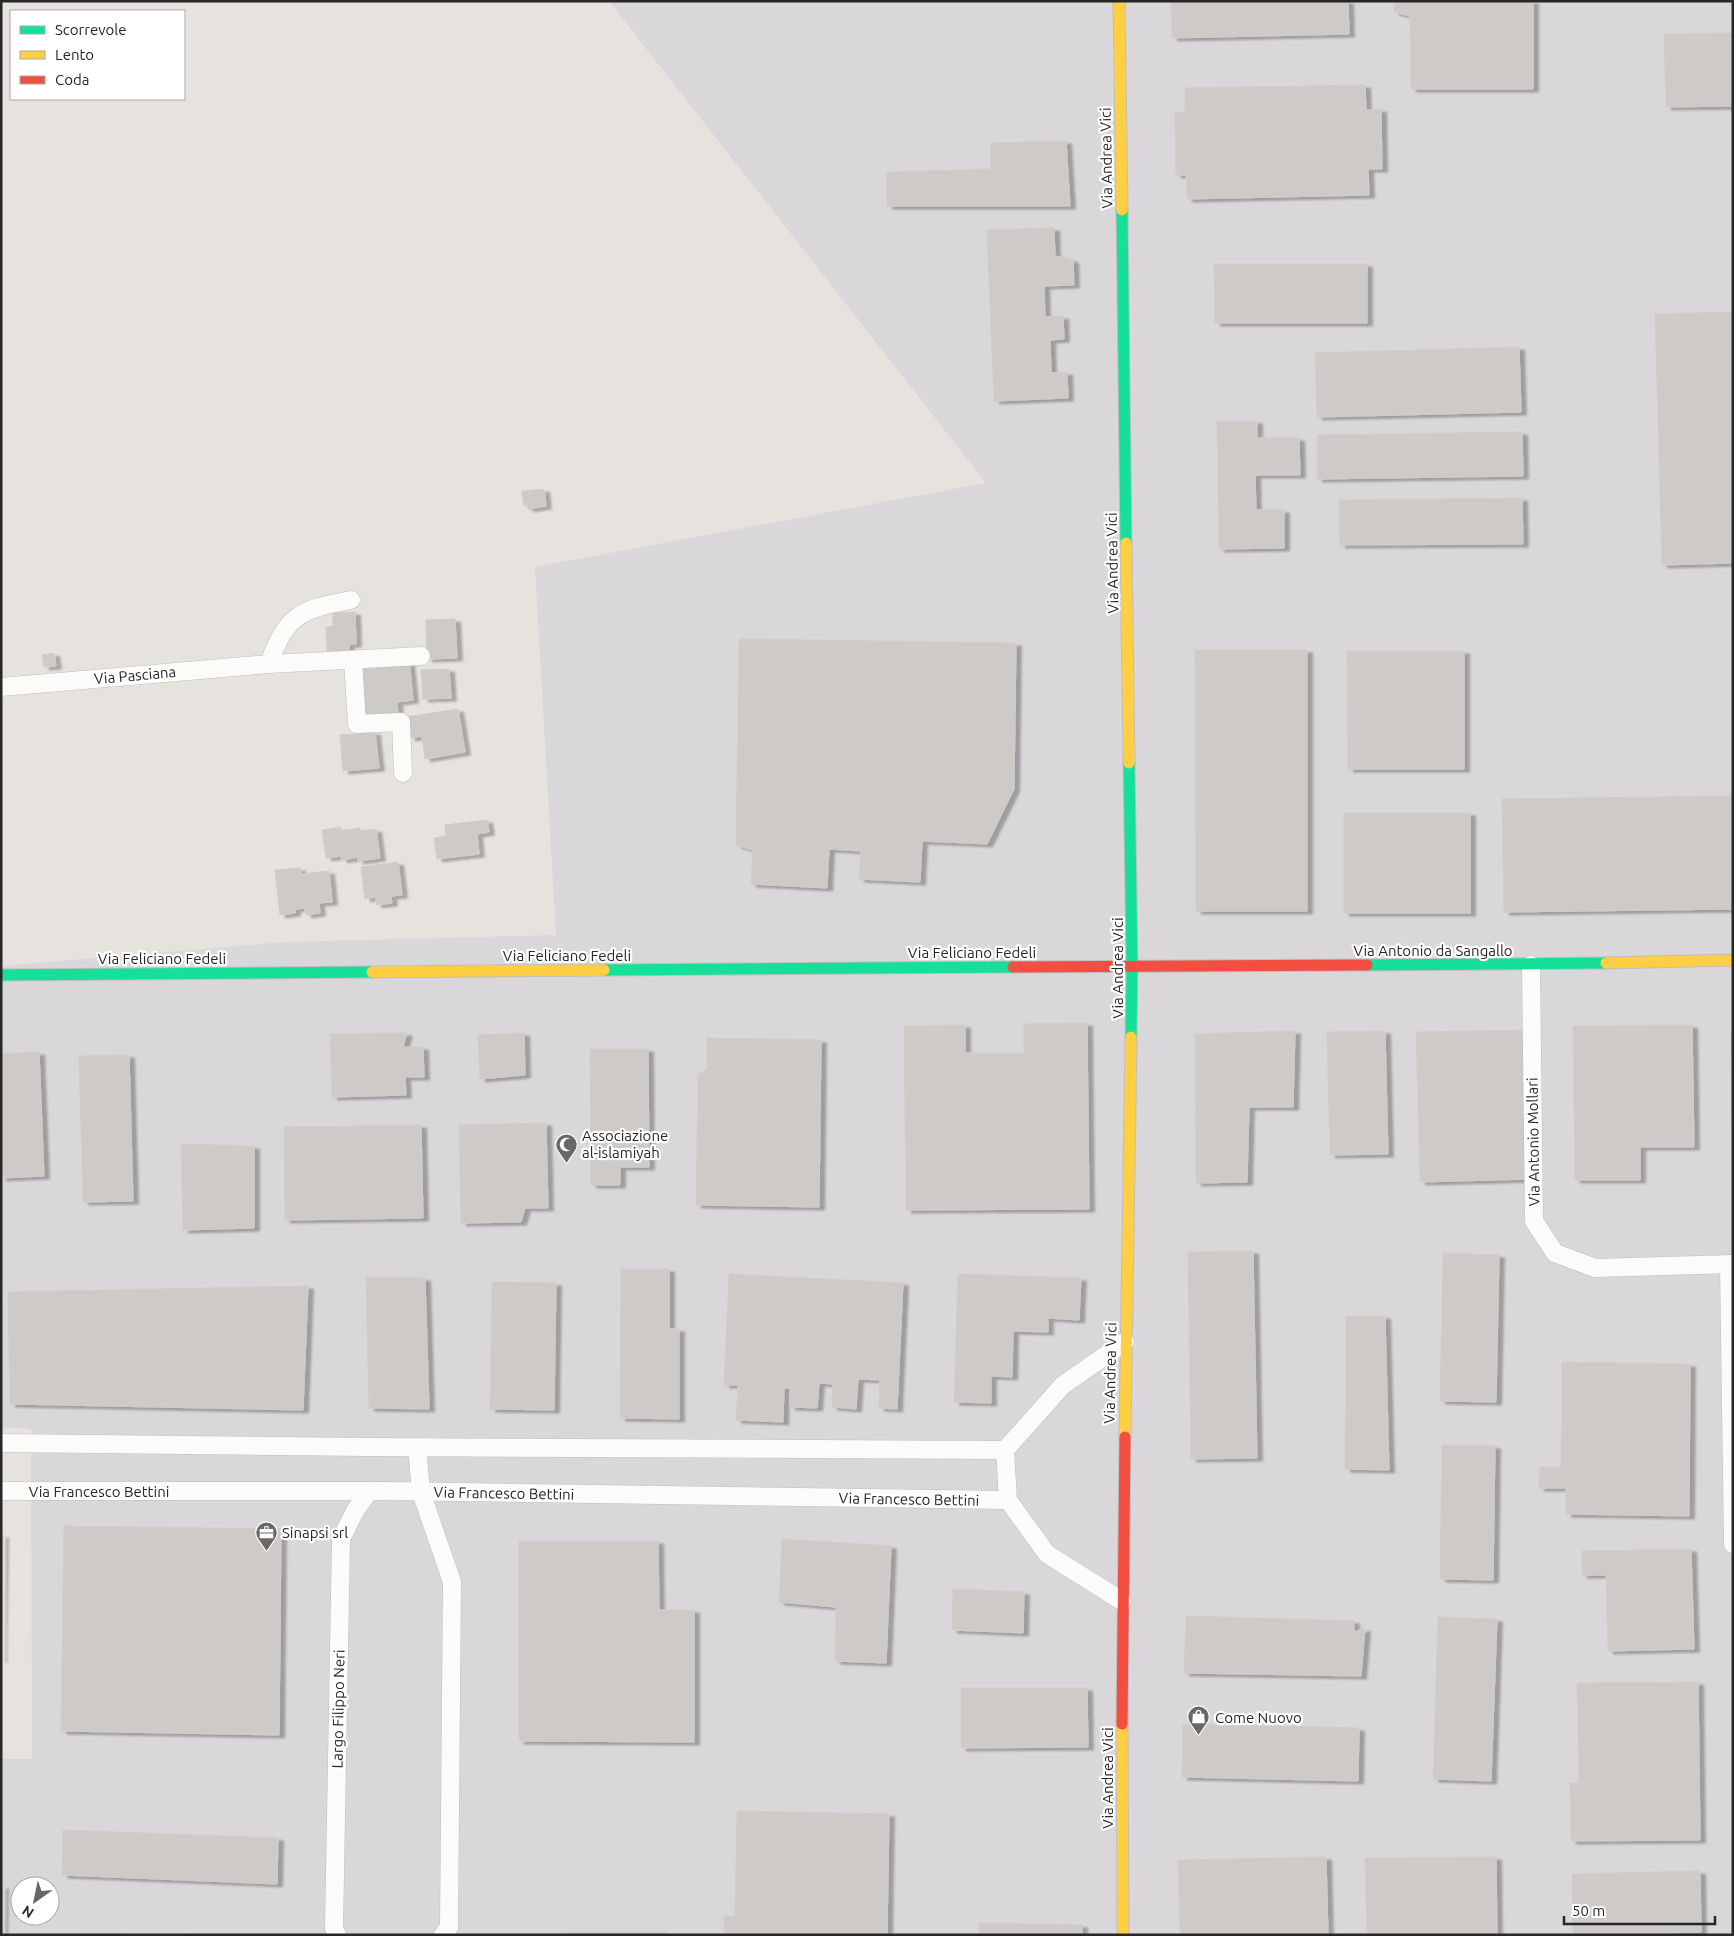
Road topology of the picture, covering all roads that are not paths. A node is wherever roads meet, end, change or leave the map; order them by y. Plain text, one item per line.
1 (1119, 1) edge
2 (351, 600) dead end
3 (421, 656) dead end
4 (353, 660) junction
5 (269, 664) junction
6 (1, 687) edge
7 (404, 773) dead end
8 (1733, 960) edge
9 (1531, 965) junction
10 (1132, 966) junction
11 (1, 975) edge
12 (1731, 1264) edge
13 (1125, 1342) junction
14 (1, 1443) edge
15 (417, 1447) junction
16 (1005, 1450) junction
17 (1, 1491) edge
18 (369, 1491) junction
19 (421, 1492) junction
20 (1732, 1492) edge
21 (1008, 1500) junction
22 (1733, 1544) edge
23 (1122, 1601) junction
24 (337, 1935) edge
25 (443, 1935) edge
26 (1123, 1935) edge

1 - 10 street, Via Andrea Vici
2 - 5 street
3 - 4 street, Via Pasciana
4 - 5 street, Via Pasciana
4 - 7 street
5 - 6 street, Via Pasciana
8 - 9 street, Via Antonio da Sangallo
9 - 10 street, Via Antonio da Sangallo
9 - 12 street, Via Antonio Mollari
10 - 11 street, Via Feliciano Fedeli
10 - 13 street, Via Andrea Vici
12 - 20 street
13 - 16 street
13 - 23 street, Via Andrea Vici
14 - 15 street
15 - 16 street
15 - 19 street
16 - 21 street
17 - 18 street, Via Francesco Bettini
18 - 19 street, Via Francesco Bettini
18 - 24 street, Largo Filippo Neri
19 - 21 street, Via Francesco Bettini
19 - 25 street
20 - 22 street
21 - 23 street
23 - 26 street, Via Andrea Vici

